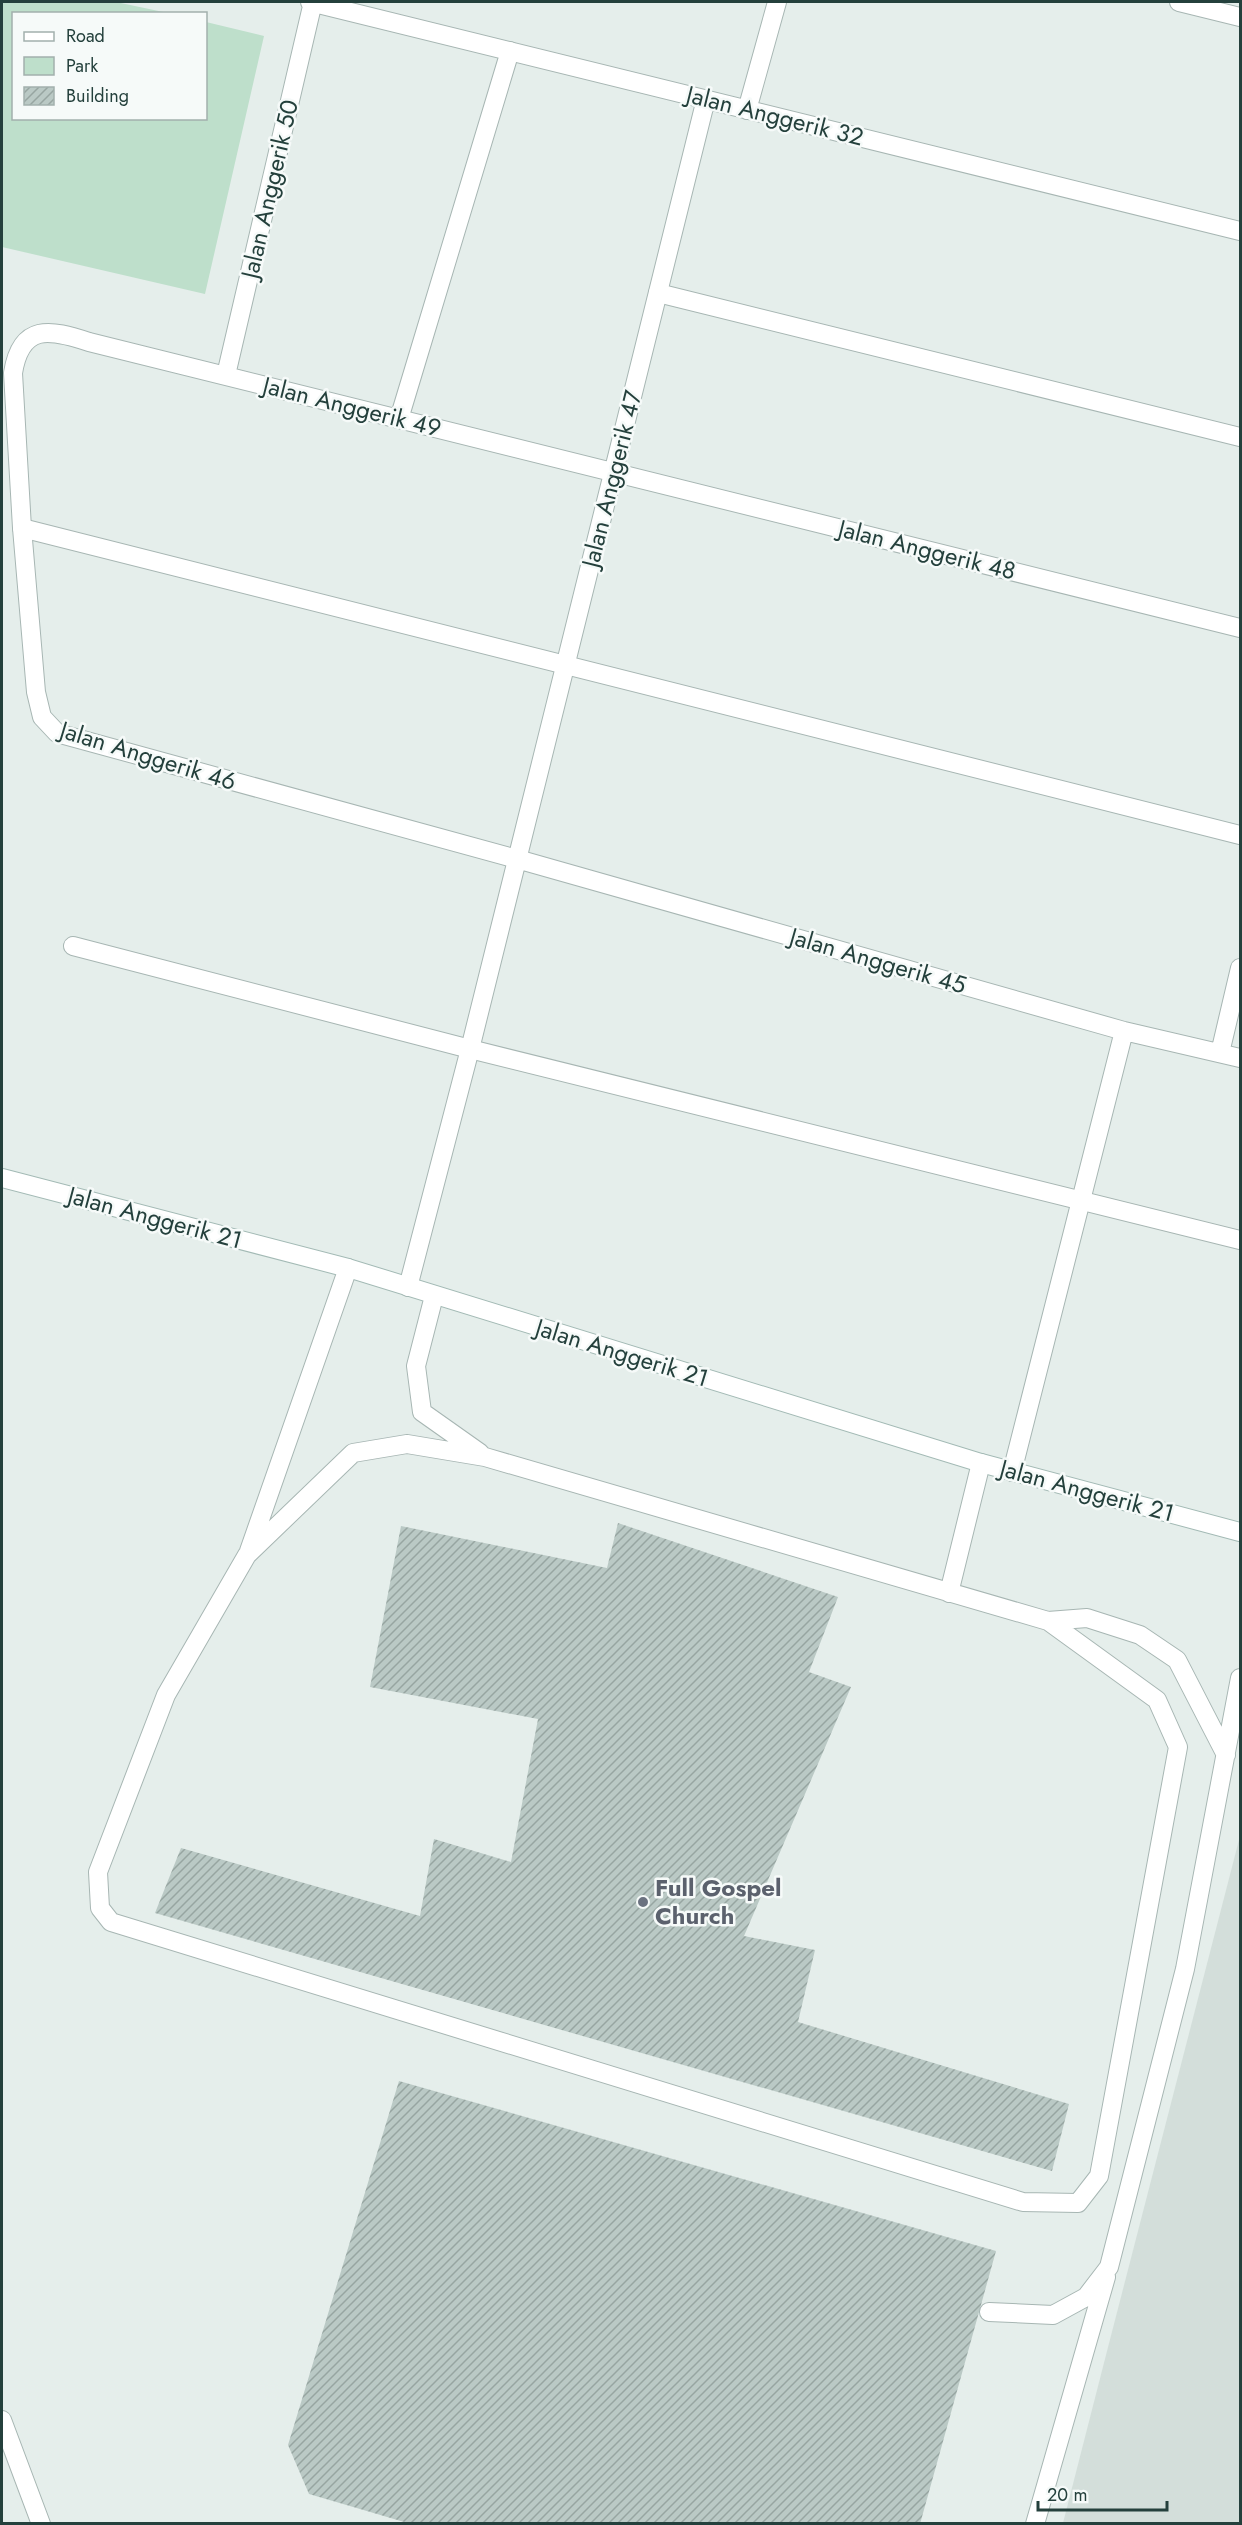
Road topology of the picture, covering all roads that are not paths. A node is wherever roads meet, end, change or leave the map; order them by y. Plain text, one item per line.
1 (311, 2) edge
2 (777, 2) edge
3 (1179, 2) edge
4 (1240, 17) edge
5 (510, 51) junction
6 (706, 99) junction
7 (747, 110) junction
8 (1240, 231) edge
9 (658, 293) junction
10 (89, 342) joint
11 (226, 375) junction
12 (399, 419) junction
13 (1240, 437) edge
14 (614, 472) junction
15 (22, 528) junction
16 (1240, 628) edge
17 (566, 665) junction
18 (1240, 835) edge
19 (517, 859) junction
20 (73, 946) dead end
21 (1240, 968) edge
22 (1125, 1031) junction
23 (470, 1049) junction
24 (1220, 1053) junction
25 (1240, 1058) edge
26 (2, 1178) edge
27 (1081, 1202) junction
28 (1240, 1240) edge
29 (348, 1268) junction
30 (408, 1287) junction
31 (435, 1296) junction
32 (485, 1457) junction
33 (981, 1463) junction
34 (1012, 1472) junction
35 (1240, 1532) edge
36 (247, 1555) junction
37 (949, 1593) junction
38 (1048, 1620) junction
39 (1240, 1678) edge
40 (1226, 1755) junction
41 (1109, 2267) junction
42 (989, 2312) dead end
43 (2, 2420) edge
44 (41, 2523) edge
45 (1035, 2523) edge

1 - 5 street, Jalan Anggerik 32
1 - 11 street, Jalan Anggerik 50
2 - 7 street
3 - 4 street
5 - 6 street, Jalan Anggerik 32
5 - 12 street
6 - 7 street, Jalan Anggerik 32
6 - 9 street, Jalan Anggerik 47
7 - 8 street, Jalan Anggerik 32
9 - 13 street
9 - 14 street, Jalan Anggerik 47
10 - 11 street, Jalan Anggerik 49
10 - 15 street, Jalan Anggerik 46
11 - 12 street, Jalan Anggerik 49
12 - 14 street, Jalan Anggerik 49
14 - 16 street, Jalan Anggerik 48
14 - 17 street, Jalan Anggerik 47
15 - 17 street
15 - 19 street, Jalan Anggerik 46
17 - 18 street
17 - 19 street, Jalan Anggerik 47
19 - 22 street, Jalan Anggerik 45
19 - 23 street, Jalan Anggerik 47
20 - 23 street
21 - 24 street
22 - 24 street, Jalan Anggerik 45
22 - 27 street
23 - 27 street
23 - 30 street, Jalan Anggerik 47
24 - 25 street, Jalan Anggerik 45
26 - 29 street, Jalan Anggerik 21
27 - 28 street
27 - 34 street
29 - 30 street, Jalan Anggerik 21
29 - 36 street
30 - 31 street, Jalan Anggerik 21
31 - 32 street
31 - 33 street, Jalan Anggerik 21
32 - 36 street
32 - 37 street
33 - 34 street, Jalan Anggerik 21
33 - 37 street
34 - 35 street, Jalan Anggerik 21
36 - 38 street
37 - 38 street
38 - 40 street
39 - 40 street
40 - 41 street
41 - 42 street
41 - 45 street
43 - 44 street

